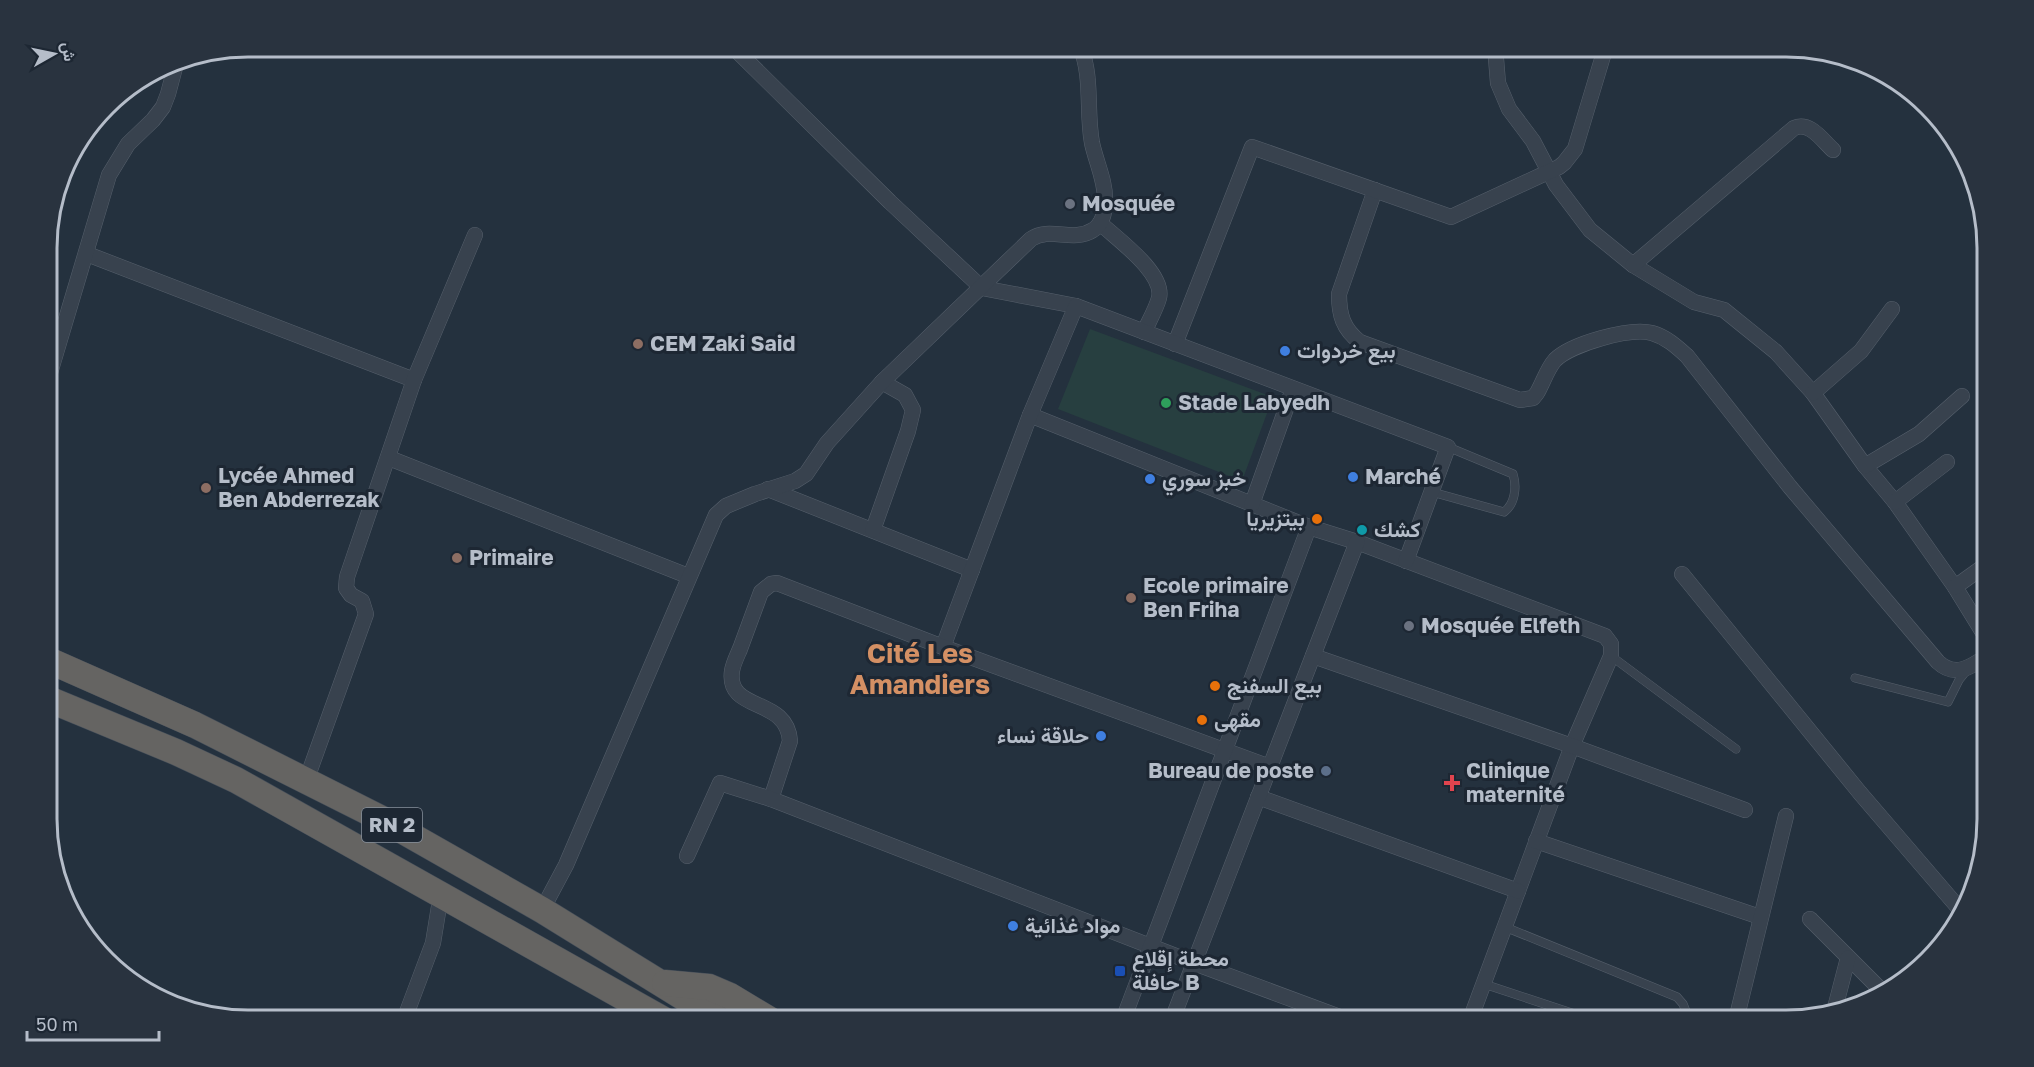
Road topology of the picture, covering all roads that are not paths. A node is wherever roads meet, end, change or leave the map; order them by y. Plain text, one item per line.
1 (743, 57) edge
2 (1083, 57) edge
3 (1496, 57) edge
4 (1603, 57) edge
5 (174, 73) edge
6 (1833, 150) dead end
7 (1549, 170) junction
8 (1375, 190) junction
9 (1100, 223) junction
10 (475, 235) dead end
11 (87, 254) junction
12 (1633, 265) junction
13 (982, 288) junction
14 (1076, 306) junction
15 (1892, 309) dead end
16 (1144, 332) junction
17 (1174, 344) junction
18 (57, 351) edge
19 (414, 380) junction
20 (882, 382) junction
21 (1293, 389) junction
22 (1813, 393) junction
23 (1962, 396) dead end
24 (1030, 415) junction
25 (1448, 447) junction
26 (389, 458) junction
27 (1947, 462) dead end
28 (1865, 466) junction
29 (768, 489) junction
30 (1432, 492) junction
31 (1895, 502) junction
32 (1252, 504) junction
33 (1310, 527) junction
34 (873, 530) junction
35 (1357, 542) junction
36 (1406, 561) junction
37 (972, 570) junction
38 (1977, 571) edge
39 (1682, 574) dead end
40 (688, 576) junction
41 (1955, 587) junction
42 (1977, 622) edge
43 (944, 647) junction
44 (1313, 656) junction
45 (1611, 656) junction
46 (1977, 663) edge
47 (57, 664) edge
48 (1969, 668) junction
49 (1855, 678) dead end
50 (57, 703) edge
51 (1572, 746) junction
52 (1736, 749) dead end
53 (1224, 751) junction
54 (1270, 767) junction
55 (306, 781) junction
56 (1258, 797) junction
57 (771, 799) junction
58 (1745, 810) dead end
59 (1786, 816) dead end
60 (1536, 841) junction
61 (687, 856) dead end
62 (1518, 891) junction
63 (441, 894) junction
64 (1956, 905) edge
65 (542, 910) junction
66 (1760, 917) junction
67 (1810, 919) dead end
68 (1504, 927) junction
69 (1150, 945) junction
70 (1848, 958) junction
71 (1194, 963) junction
72 (656, 982) junction
73 (1484, 984) junction
74 (1877, 986) edge
75 (1836, 1003) edge
76 (408, 1010) edge
77 (642, 1010) edge
78 (703, 1010) edge
79 (753, 1010) edge
80 (1127, 1010) edge
81 (1176, 1010) edge
82 (1303, 1010) edge
83 (1474, 1010) edge
84 (1563, 1010) edge
85 (1685, 1010) edge
86 (1738, 1010) edge

1 - 13 street
2 - 9 street
3 - 7 street
4 - 7 street
5 - 11 street
6 - 12 street
7 - 8 street
7 - 12 street
8 - 17 street
8 - 48 street
9 - 13 street
9 - 16 street
10 - 19 street
11 - 18 street
11 - 19 street
12 - 22 street
13 - 14 street
13 - 20 street
14 - 16 street
14 - 24 street
15 - 22 street
16 - 17 street
17 - 21 street
19 - 26 street
20 - 29 street
20 - 34 street
21 - 25 street
21 - 32 street
22 - 28 street
23 - 28 street
24 - 32 street
24 - 37 street
25 - 30 street
25 - 30 lane
26 - 40 street
26 - 55 street
27 - 31 street
28 - 31 street
29 - 34 street
29 - 40 street
30 - 36 street
31 - 41 street
32 - 33 street
33 - 35 street
33 - 53 street
34 - 37 street
35 - 36 street
35 - 44 street
36 - 45 street
37 - 43 street
38 - 41 street
39 - 64 street
40 - 65 street
41 - 42 street
43 - 53 street
43 - 57 street
44 - 51 street
44 - 54 street
45 - 51 street
45 - 52 lane
46 - 48 street
47 - 55 highway, RN 2
48 - 49 lane
50 - 63 highway, RN 2
51 - 58 street
51 - 60 street
53 - 54 street
53 - 69 street
54 - 56 street
55 - 65 highway, RN 2
56 - 62 street
56 - 71 street
57 - 61 street
57 - 69 street
59 - 66 street
60 - 62 street
60 - 66 street
62 - 68 street
63 - 76 street
63 - 77 highway, RN 2
65 - 72 highway, RN 2
66 - 86 street
67 - 70 street
68 - 73 street
68 - 85 lane
69 - 71 street
69 - 80 street
70 - 74 street
70 - 75 street
71 - 81 street
71 - 82 street
72 - 78 highway, RN 2
72 - 79 highway
73 - 83 street
73 - 84 lane

